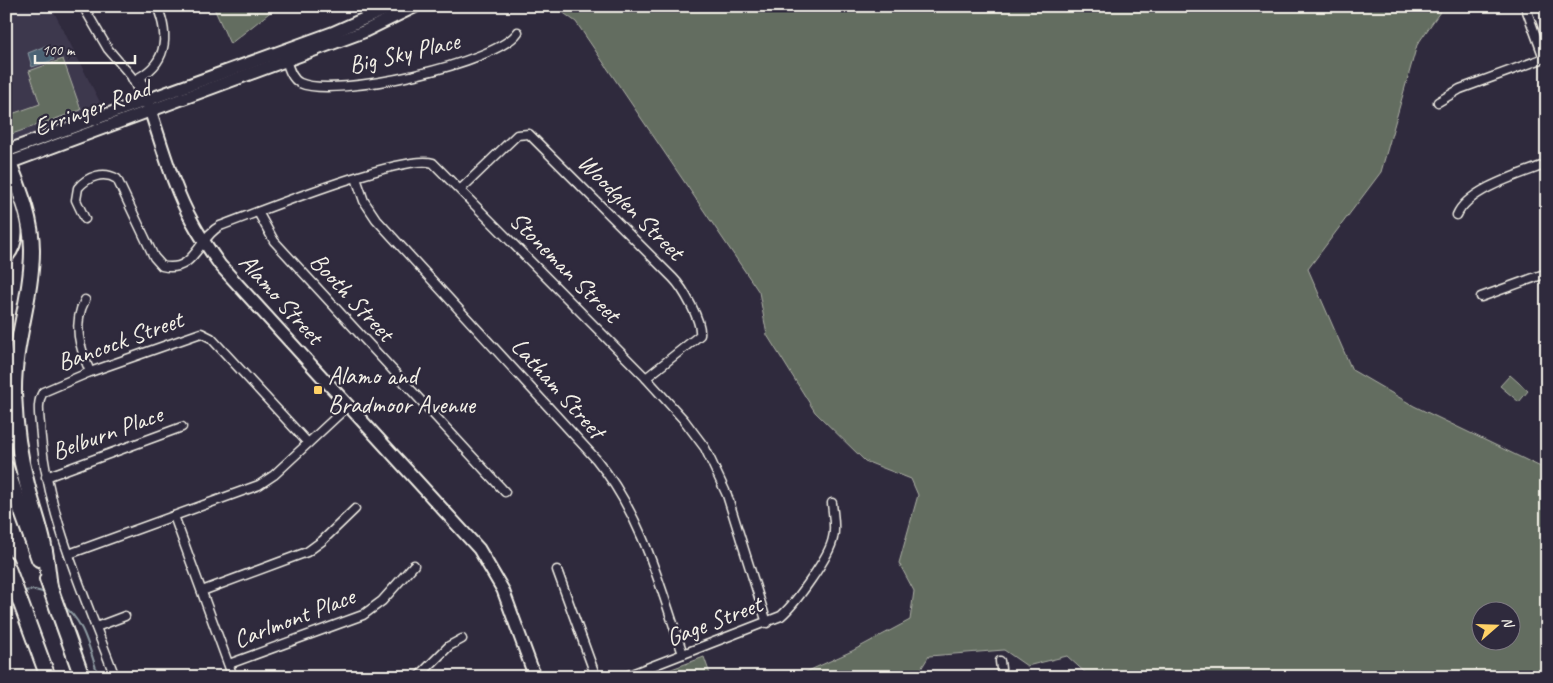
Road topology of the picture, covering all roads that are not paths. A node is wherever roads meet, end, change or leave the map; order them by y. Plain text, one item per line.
1 (83, 6) edge
2 (156, 6) edge
3 (394, 6) edge
4 (416, 6) edge
5 (1525, 6) edge
6 (518, 32) dead end
7 (285, 56) junction
8 (1545, 58) edge
9 (137, 78) junction
10 (1438, 102) dead end
11 (148, 106) junction
12 (7, 158) edge
13 (1547, 164) edge
14 (356, 178) junction
15 (461, 189) junction
16 (6, 199) edge
17 (258, 212) junction
18 (1457, 216) dead end
19 (85, 219) dead end
20 (204, 242) junction
21 (6, 256) edge
22 (1547, 272) edge
23 (1481, 298) dead end
24 (84, 300) dead end
25 (90, 372) junction
26 (646, 378) junction
27 (348, 406) junction
28 (182, 427) dead end
29 (308, 443) junction
30 (6, 468) edge
31 (46, 477) junction
32 (505, 492) dead end
33 (832, 503) dead end
34 (355, 508) dead end
35 (174, 516) junction
36 (69, 554) junction
37 (6, 563) edge
38 (414, 565) dead end
39 (557, 570) dead end
40 (50, 588) junction
41 (202, 591) junction
42 (125, 616) dead end
43 (767, 623) junction
44 (96, 627) junction
45 (462, 639) dead end
46 (683, 654) junction
47 (1000, 661) dead end
48 (229, 664) junction
49 (48, 677) edge
50 (82, 677) edge
51 (115, 677) edge
52 (234, 677) edge
53 (418, 677) edge
54 (535, 677) edge
55 (596, 677) edge
56 (624, 677) edge
57 (1002, 677) edge

1 - 9 street, Alamo Street
2 - 9 street
3 - 7 main road, Erringer Road
4 - 7 main road, Erringer Road
5 - 8 street
6 - 7 street, Big Sky Place
7 - 11 main road, Erringer Road
8 - 10 street
9 - 11 street, Alamo Street
11 - 12 main road, Erringer Road
11 - 20 main road, Alamo Street
12 - 40 highway
13 - 18 street
14 - 15 street, Stoneman Street
14 - 17 street, Stoneman Street
14 - 46 street, Latham Street
15 - 26 street, Stoneman Street
15 - 26 street, Woodglen Street
16 - 21 highway
17 - 20 street, Stoneman Street
17 - 32 street, Booth Street
19 - 20 street, Stoneman Street
20 - 27 main road, Alamo Street
22 - 23 street
24 - 25 street
25 - 29 street, Bancock Street
25 - 31 street, Bancock Street
26 - 43 street, Stoneman Street
27 - 29 street
27 - 54 main road, Alamo Street
28 - 31 street, Belburn Place
29 - 35 street
30 - 40 highway
31 - 36 street
33 - 43 street, Gage Street
34 - 41 street
35 - 36 street
35 - 41 street
36 - 44 street
37 - 49 highway
38 - 48 street, Carlmont Place
39 - 55 street
40 - 50 highway
41 - 48 street
42 - 44 street
43 - 46 street, Gage Street
44 - 51 street
45 - 53 street
46 - 56 street, Gage Street
47 - 57 street
48 - 52 street

